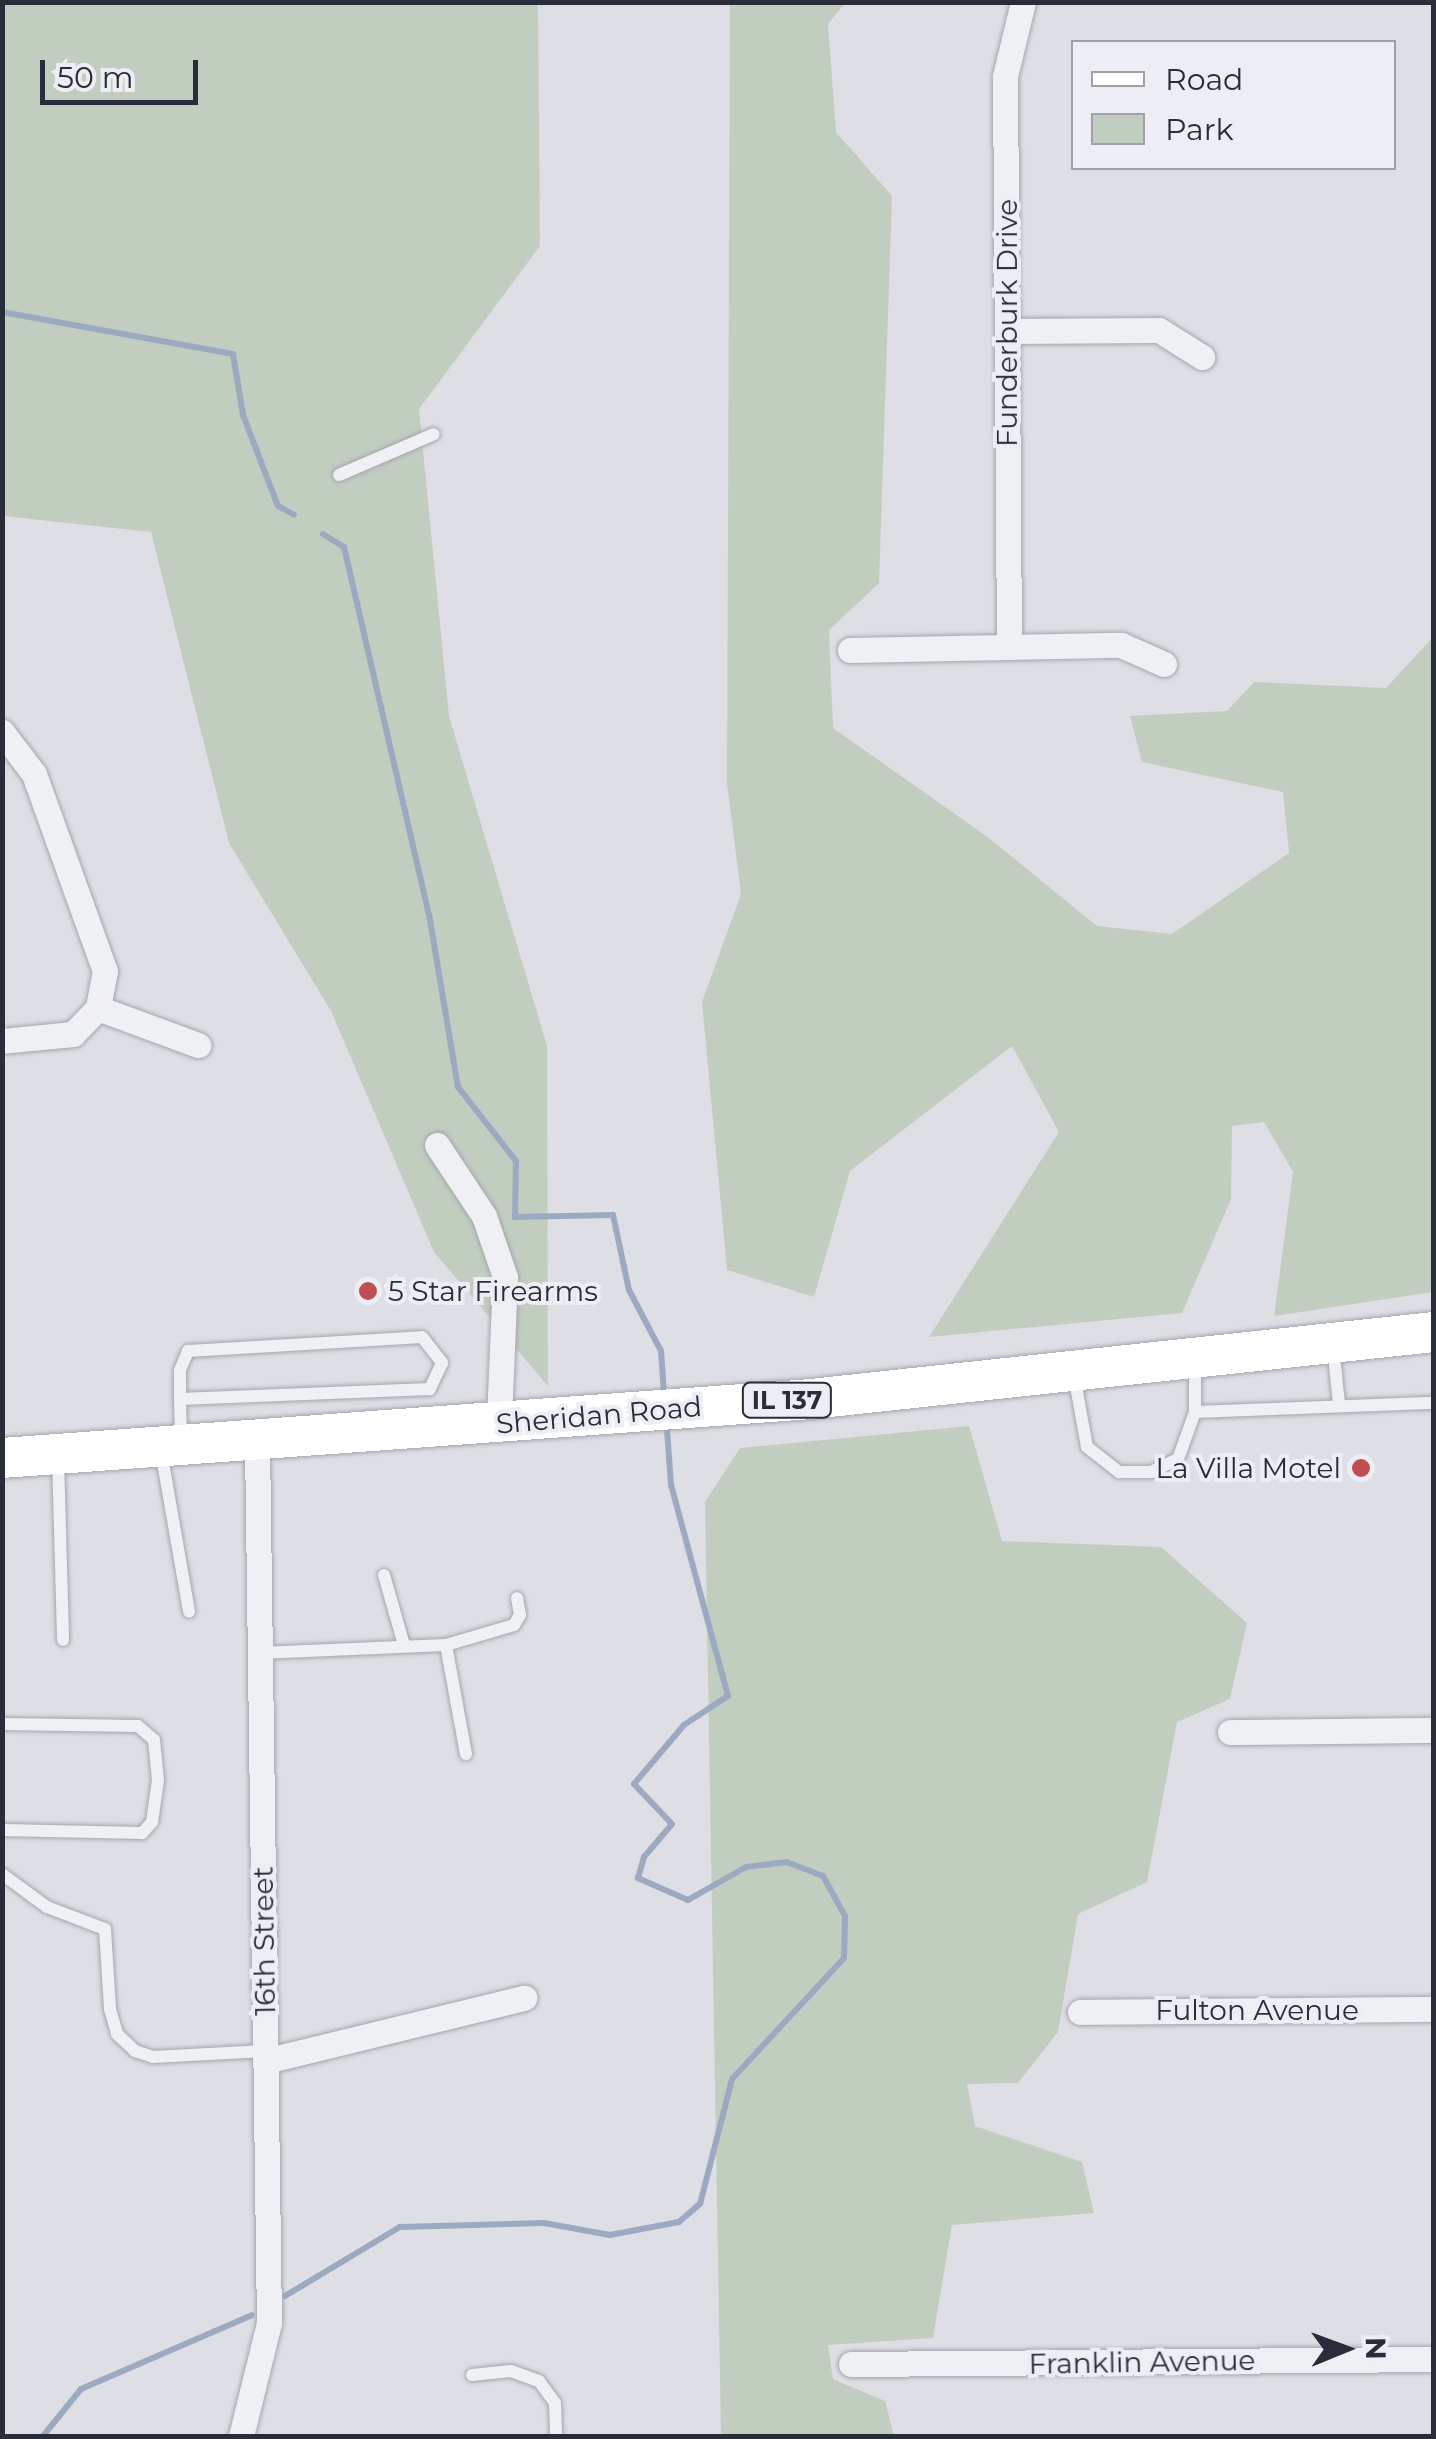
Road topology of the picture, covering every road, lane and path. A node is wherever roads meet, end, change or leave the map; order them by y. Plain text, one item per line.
1 (1023, 2) edge
2 (1007, 331) junction
3 (1202, 356) dead end
4 (434, 434) dead end
5 (339, 475) dead end
6 (1009, 647) junction
7 (850, 650) dead end
8 (1164, 664) dead end
9 (2, 732) edge
10 (98, 1008) junction
11 (2, 1040) edge
12 (198, 1045) dead end
13 (437, 1145) dead end
14 (1434, 1332) edge
15 (1332, 1342) junction
16 (1195, 1357) junction
17 (1074, 1372) junction
18 (180, 1399) junction
19 (1434, 1403) edge
20 (1339, 1404) junction
21 (1195, 1412) junction
22 (499, 1424) junction
23 (257, 1442) junction
24 (171, 1448) junction
25 (58, 1455) junction
26 (2, 1458) edge
27 (384, 1575) dead end
28 (517, 1598) dead end
29 (189, 1612) dead end
30 (62, 1640) dead end
31 (446, 1645) junction
32 (404, 1646) junction
33 (260, 1653) junction
34 (2, 1724) edge
35 (1434, 1730) edge
36 (1230, 1732) dead end
37 (466, 1754) dead end
38 (2, 1830) edge
39 (2, 1874) edge
40 (524, 1998) dead end
41 (1434, 2009) edge
42 (1080, 2012) dead end
43 (265, 2056) junction
44 (1434, 2359) edge
45 (851, 2364) dead end
46 (472, 2376) dead end
47 (241, 2436) edge
48 (556, 2436) edge

1 - 2 street, Funderburk Drive
2 - 3 street
2 - 6 street, Funderburk Drive
4 - 5 lane
6 - 7 street
6 - 8 street
9 - 10 street
10 - 11 street
10 - 12 street
13 - 22 street
14 - 15 main road, Sheridan Road / IL 137
15 - 16 main road, Sheridan Road / IL 137
15 - 20 lane
16 - 17 main road, Sheridan Road / IL 137
16 - 21 lane
17 - 21 lane
17 - 22 main road, Sheridan Road / IL 137
18 - 18 lane
18 - 24 lane
19 - 20 lane
20 - 21 lane
22 - 23 main road, Sheridan Road / IL 137
23 - 24 main road, Sheridan Road / IL 137
23 - 33 street, 16th Street
24 - 25 main road, Sheridan Road / IL 137
24 - 29 lane
25 - 26 main road, Sheridan Road / IL 137
25 - 30 lane
27 - 32 lane
28 - 31 lane
31 - 32 lane
31 - 37 lane
32 - 33 lane
33 - 43 street, 16th Street
34 - 38 lane
35 - 36 street
39 - 43 lane
40 - 43 street
41 - 42 street, Fulton Avenue
43 - 47 street, 16th Street
44 - 45 street, Franklin Avenue
46 - 48 lane

